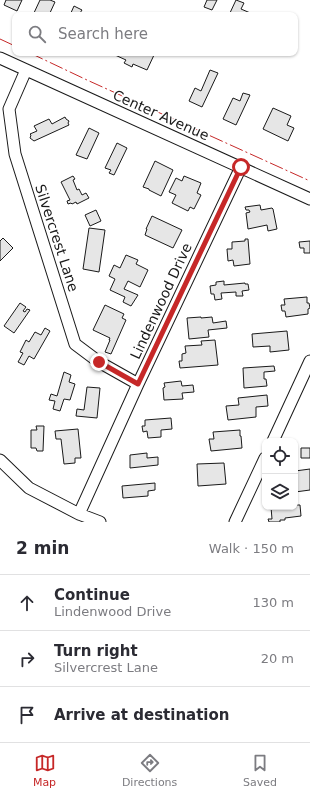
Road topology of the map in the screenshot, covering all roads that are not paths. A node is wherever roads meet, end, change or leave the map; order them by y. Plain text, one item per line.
1 (0, 58) edge
2 (26, 70) junction
3 (241, 167) junction
4 (310, 199) edge
5 (310, 361) edge
6 (138, 384) junction
7 (274, 438) edge
8 (0, 460) edge
9 (262, 464) edge
10 (79, 514) junction
11 (100, 522) edge
12 (235, 522) edge

1 - 2 street, Center Avenue
2 - 3 street, Center Avenue
2 - 6 street, Silvercrest Lane
3 - 4 street, Center Avenue
3 - 6 street, Lindenwood Drive
5 - 7 street
6 - 10 street, Lindenwood Drive
8 - 10 street
9 - 12 street
10 - 11 street

